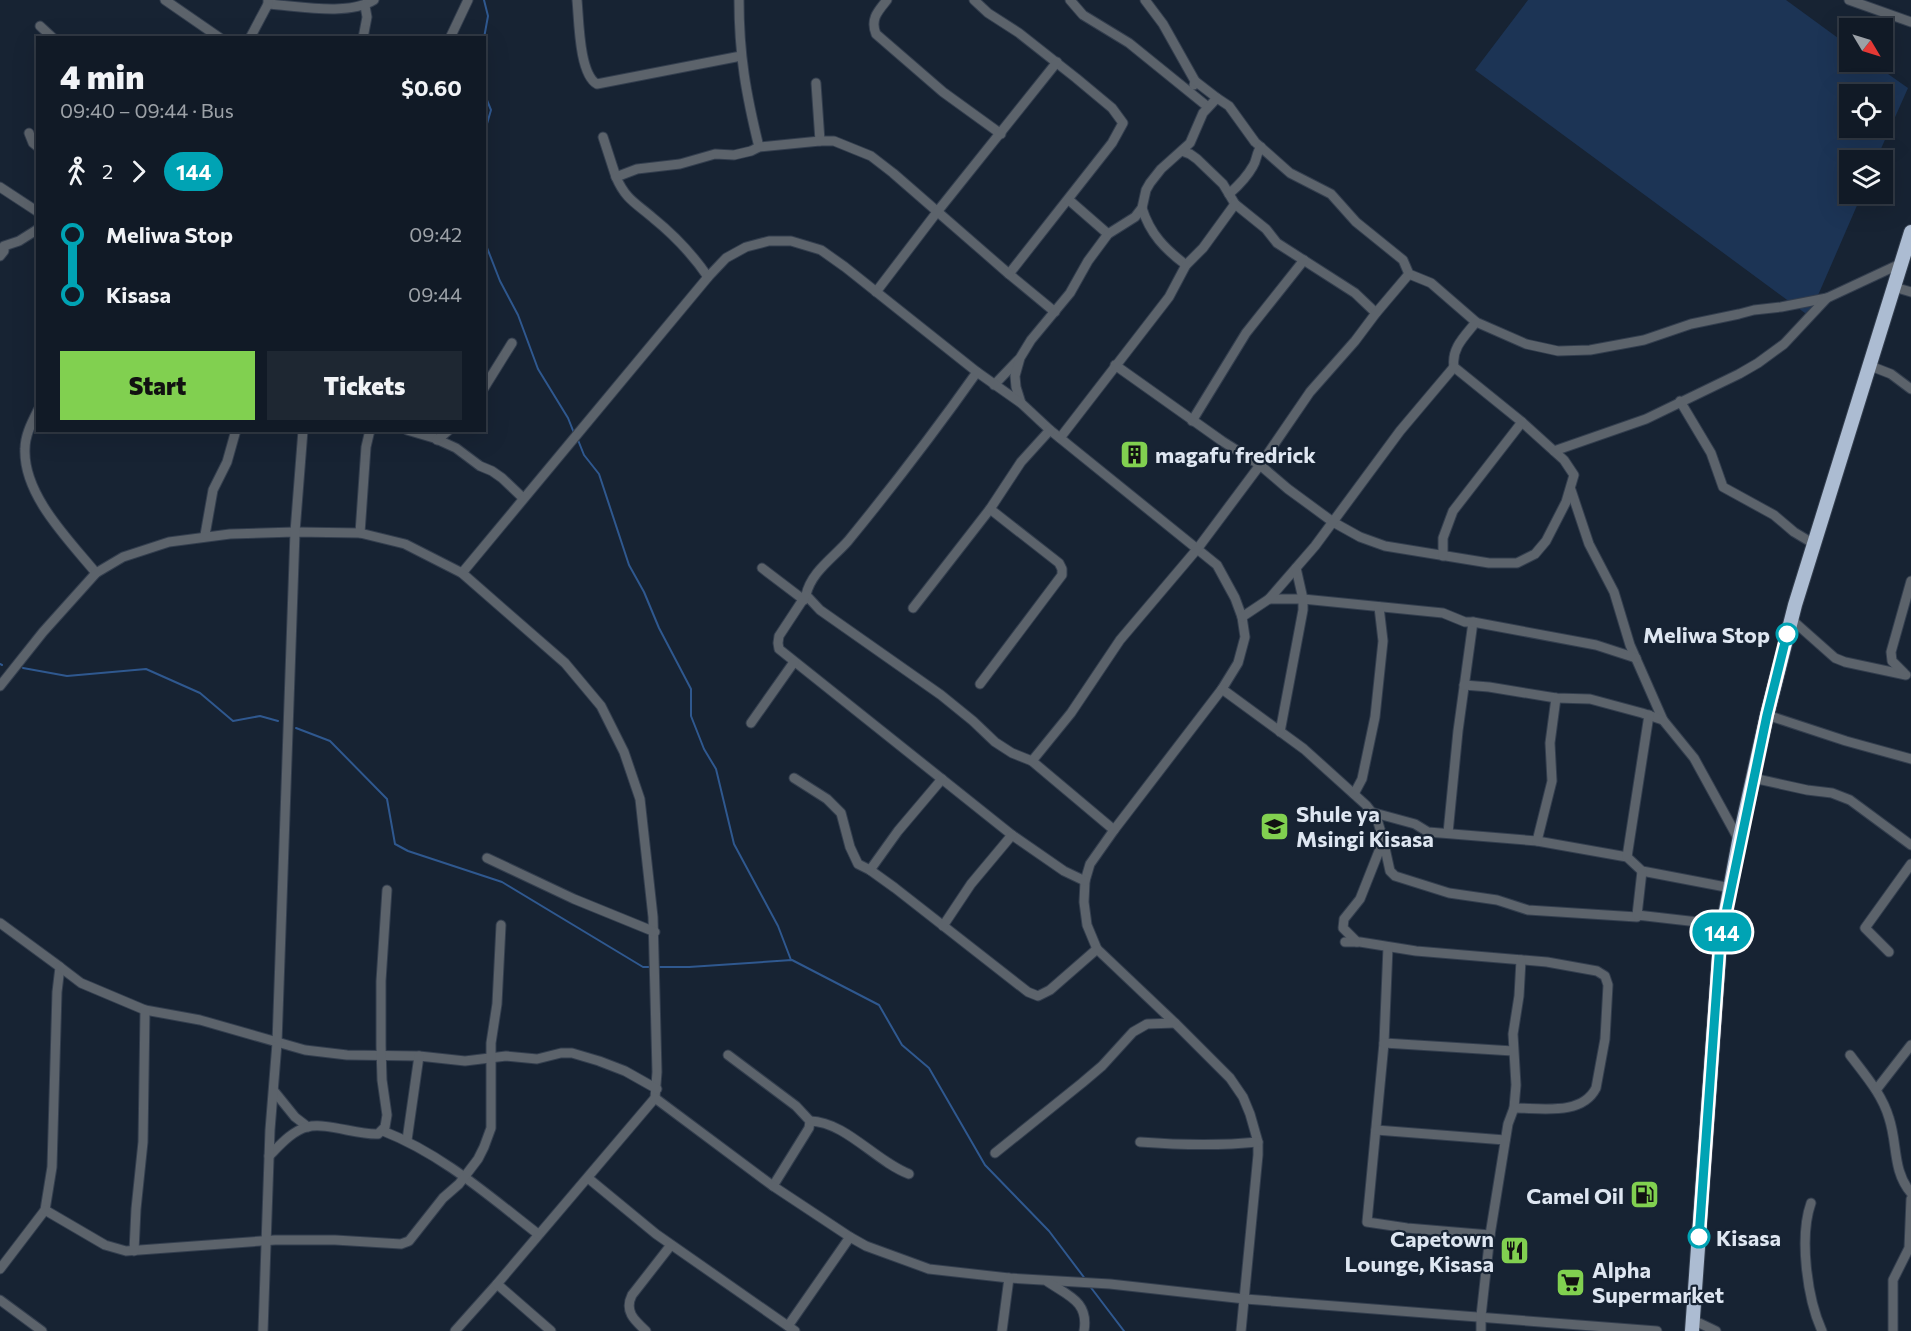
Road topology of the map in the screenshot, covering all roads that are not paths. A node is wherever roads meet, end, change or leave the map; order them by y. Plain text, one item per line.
1 (165, 0) edge
2 (375, 0) edge
3 (468, 0) edge
4 (577, 0) edge
5 (739, 0) edge
6 (887, 0) edge
7 (974, 0) edge
8 (1070, 0) edge
9 (1145, 0) edge
10 (1849, 0) edge
11 (268, 2) edge
12 (364, 6) junction
13 (1911, 22) edge
14 (40, 26) dead end
15 (51, 36) edge
16 (217, 36) edge
17 (251, 36) edge
18 (363, 36) edge
19 (451, 36) edge
20 (741, 56) junction
21 (1057, 62) junction
22 (1195, 81) junction
23 (816, 83) dead end
24 (1193, 94) junction
25 (1216, 98) junction
26 (1208, 107) junction
27 (29, 133) dead end
28 (1001, 134) junction
29 (603, 137) dead end
30 (820, 141) junction
31 (36, 145) edge
32 (759, 147) junction
33 (1261, 147) junction
34 (1182, 151) junction
35 (616, 177) junction
36 (0, 187) edge
37 (1229, 194) junction
38 (1068, 200) junction
39 (1235, 204) junction
40 (1142, 208) junction
41 (36, 211) edge
42 (937, 212) junction
43 (36, 230) edge
44 (1911, 232) edge
45 (1108, 234) junction
46 (2, 245) edge
47 (0, 256) edge
48 (1304, 260) junction
49 (1902, 263) junction
50 (1186, 265) junction
51 (1009, 274) junction
52 (1409, 274) junction
53 (708, 277) junction
54 (1894, 287) junction
55 (876, 292) junction
56 (1911, 292) edge
57 (1827, 298) junction
58 (1055, 312) junction
59 (1376, 313) junction
60 (1476, 322) junction
61 (512, 343) dead end
62 (1020, 358) junction
63 (1115, 365) junction
64 (1868, 365) junction
65 (1454, 367) junction
66 (977, 372) junction
67 (486, 385) edge
68 (994, 385) junction
69 (1911, 389) edge
70 (1680, 401) junction
71 (1021, 403) junction
72 (36, 415) edge
73 (1192, 421) junction
74 (1522, 422) junction
75 (1050, 430) junction
76 (235, 432) edge
77 (303, 432) edge
78 (370, 432) edge
79 (413, 432) edge
80 (447, 432) edge
81 (1060, 438) junction
82 (437, 440) junction
83 (1554, 451) junction
84 (1260, 465) junction
85 (1571, 490) junction
86 (523, 498) junction
87 (990, 509) junction
88 (1333, 522) junction
89 (295, 532) junction
90 (360, 533) junction
91 (206, 536) junction
92 (1814, 544) junction
93 (1197, 548) junction
94 (1443, 556) junction
95 (762, 568) dead end
96 (1296, 568) junction
97 (96, 573) junction
98 (462, 573) junction
99 (1911, 581) edge
100 (805, 598) junction
101 (1269, 599) junction
102 (1304, 599) junction
103 (1379, 607) junction
104 (913, 608) dead end
105 (1242, 617) junction
106 (1791, 619) junction
107 (1473, 622) junction
108 (1636, 658) junction
109 (794, 662) junction
110 (1909, 676) edge
111 (980, 684) dead end
112 (1464, 685) junction
113 (0, 686) edge
114 (1222, 689) junction
115 (1556, 698) junction
116 (1649, 715) junction
117 (1767, 715) junction
118 (1663, 720) junction
119 (751, 723) dead end
120 (1280, 732) junction
121 (1911, 759) edge
122 (1032, 761) junction
123 (794, 778) dead end
124 (1753, 778) junction
125 (942, 779) junction
126 (1354, 794) junction
127 (1371, 812) junction
128 (1114, 830) junction
129 (1448, 833) junction
130 (1012, 836) junction
131 (1383, 839) junction
132 (1537, 841) junction
133 (1739, 841) junction
134 (1911, 845) edge
135 (1627, 857) junction
136 (487, 858) dead end
137 (1911, 864) edge
138 (870, 870) junction
139 (1642, 871) junction
140 (1085, 881) junction
141 (1731, 888) junction
142 (387, 890) dead end
143 (1637, 915) junction
144 (0, 923) edge
145 (501, 925) dead end
146 (1724, 925) junction
147 (943, 926) junction
148 (655, 932) junction
149 (1345, 942) dead end
150 (1357, 942) junction
151 (1388, 947) junction
152 (1097, 949) junction
153 (1889, 952) dead end
154 (1521, 960) junction
155 (60, 966) junction
156 (144, 1010) junction
157 (1176, 1023) junction
158 (276, 1043) junction
159 (1384, 1043) junction
160 (1911, 1044) edge
161 (1513, 1051) junction
162 (728, 1055) dead end
163 (1850, 1055) dead end
164 (382, 1056) junction
165 (418, 1056) junction
166 (491, 1058) junction
167 (1876, 1090) junction
168 (274, 1091) junction
169 (656, 1093) junction
170 (1514, 1108) junction
171 (810, 1121) junction
172 (308, 1127) junction
173 (1376, 1130) junction
174 (383, 1131) junction
175 (407, 1140) junction
176 (1505, 1140) junction
177 (1140, 1142) dead end
178 (1258, 1142) junction
179 (995, 1153) dead end
180 (269, 1156) junction
181 (909, 1174) dead end
182 (464, 1177) junction
183 (588, 1178) junction
184 (773, 1186) junction
185 (1911, 1193) edge
186 (1911, 1199) edge
187 (1811, 1203) dead end
188 (45, 1210) junction
189 (538, 1234) junction
190 (1490, 1235) junction
191 (850, 1237) junction
192 (268, 1241) junction
193 (671, 1245) junction
194 (134, 1251) junction
195 (1907, 1263) edge
196 (0, 1269) edge
197 (1009, 1278) junction
198 (1046, 1281) junction
199 (497, 1284) junction
200 (1245, 1299) junction
201 (1, 1302) edge
202 (1481, 1316) junction
203 (1692, 1326) edge
204 (792, 1328) edge
205 (42, 1331) edge
206 (263, 1331) edge
207 (455, 1331) edge
208 (551, 1331) edge
209 (645, 1331) edge
210 (1002, 1331) edge
211 (1084, 1331) edge
212 (1241, 1331) edge
213 (1481, 1331) edge
214 (1657, 1331) edge
215 (1716, 1331) edge
216 (1822, 1331) edge
217 (1893, 1331) edge

1 - 16 street
2 - 12 street
3 - 19 street
4 - 20 street
5 - 20 street
6 - 28 street
7 - 21 street
8 - 24 street
9 - 22 street
10 - 13 street
11 - 12 street
11 - 17 street
12 - 18 street
14 - 15 street
20 - 32 street
21 - 28 street
21 - 38 street
22 - 24 street
22 - 25 street
23 - 30 street
24 - 26 street
25 - 26 street
25 - 33 street
26 - 34 street
27 - 31 street
28 - 42 street
29 - 35 street
30 - 32 street
30 - 42 street
32 - 35 street
33 - 37 street
33 - 52 street
34 - 37 street
34 - 40 street
35 - 53 street
36 - 41 street
37 - 39 street
38 - 45 street
38 - 51 street
39 - 48 street
39 - 50 street
40 - 45 street
40 - 50 street
42 - 51 street
42 - 55 street
43 - 46 street
44 - 49 highway
45 - 58 street
46 - 47 street
48 - 59 street
48 - 73 street
49 - 54 highway
49 - 57 street
50 - 63 street
51 - 58 street
52 - 59 street
52 - 60 street
53 - 55 street
53 - 86 street
54 - 56 street
54 - 64 highway
55 - 66 street
57 - 60 street
57 - 70 street
58 - 62 street
59 - 84 street
60 - 65 street
61 - 67 street
62 - 68 street
62 - 71 street
63 - 73 street
63 - 81 street
64 - 69 street
64 - 92 highway
65 - 74 street
65 - 88 street
66 - 68 street
66 - 100 street
68 - 71 street
70 - 83 street
70 - 92 street
71 - 75 street
72 - 97 street
73 - 84 street
74 - 83 street
74 - 94 street
75 - 81 street
75 - 87 street
76 - 91 street
77 - 89 street
78 - 90 street
79 - 82 street
80 - 82 street
81 - 93 street
82 - 86 street
83 - 85 street
84 - 88 street
84 - 93 street
85 - 94 street
85 - 108 street
86 - 98 street
87 - 104 street
87 - 111 street
88 - 94 street
88 - 96 street
89 - 90 street
89 - 91 street
89 - 158 street
90 - 98 street
91 - 97 street
92 - 106 highway
93 - 105 street
93 - 122 street
95 - 100 street
96 - 101 street
96 - 102 street
97 - 113 street
98 - 148 street
99 - 110 street
100 - 109 street
100 - 122 street
101 - 102 street
101 - 105 street
102 - 103 street
102 - 120 street
103 - 107 street
103 - 126 street
105 - 114 street
106 - 110 street
106 - 117 highway
107 - 108 street
107 - 112 street
108 - 118 street
109 - 119 street
109 - 125 street
112 - 115 street
112 - 129 street
114 - 120 street
114 - 128 street
115 - 116 street
115 - 132 street
116 - 118 street
116 - 135 street
117 - 121 street
117 - 124 highway
118 - 133 street
120 - 126 street
122 - 128 street
123 - 138 street
124 - 133 highway
124 - 134 street
125 - 130 street
125 - 138 street
126 - 127 street
127 - 129 street
127 - 131 street
128 - 140 street
129 - 132 street
130 - 140 street
130 - 147 street
131 - 143 street
131 - 150 street
132 - 135 street
133 - 141 highway
135 - 139 street
136 - 148 street
137 - 153 street
138 - 147 street
139 - 141 street
139 - 143 street
140 - 152 street
141 - 146 highway
142 - 164 street
143 - 146 street
144 - 155 street
145 - 166 street
146 - 203 highway
147 - 152 street
148 - 169 street
149 - 150 street
150 - 151 street
151 - 154 street
151 - 159 street
152 - 157 street
154 - 161 street
154 - 170 street
155 - 156 street
155 - 188 street
156 - 158 street
156 - 194 street
157 - 178 street
157 - 179 street
158 - 164 street
158 - 168 street
159 - 161 street
159 - 173 street
160 - 167 street
161 - 170 street
162 - 171 street
163 - 167 street
164 - 165 street
164 - 174 street
165 - 166 street
165 - 175 street
166 - 169 street
166 - 182 street
167 - 185 street
168 - 172 street
168 - 180 street
169 - 183 street
169 - 184 street
170 - 176 street
171 - 181 street
171 - 184 street
172 - 174 street
172 - 180 street
173 - 176 street
173 - 190 street
174 - 175 street
175 - 182 street
176 - 190 street
177 - 178 street
178 - 200 street
180 - 192 street
182 - 189 street
182 - 192 street
183 - 189 street
183 - 193 street
184 - 191 street
186 - 195 street
187 - 216 street
188 - 194 street
188 - 196 street
189 - 199 street
190 - 202 street
191 - 197 street
191 - 204 street
192 - 194 street
192 - 206 street
193 - 204 street
193 - 209 street
195 - 217 street
197 - 198 street
197 - 210 street
198 - 200 street
198 - 211 street
199 - 207 street
199 - 208 street
200 - 202 street
200 - 212 street
201 - 205 street
202 - 213 street
202 - 214 street
203 - 215 street

